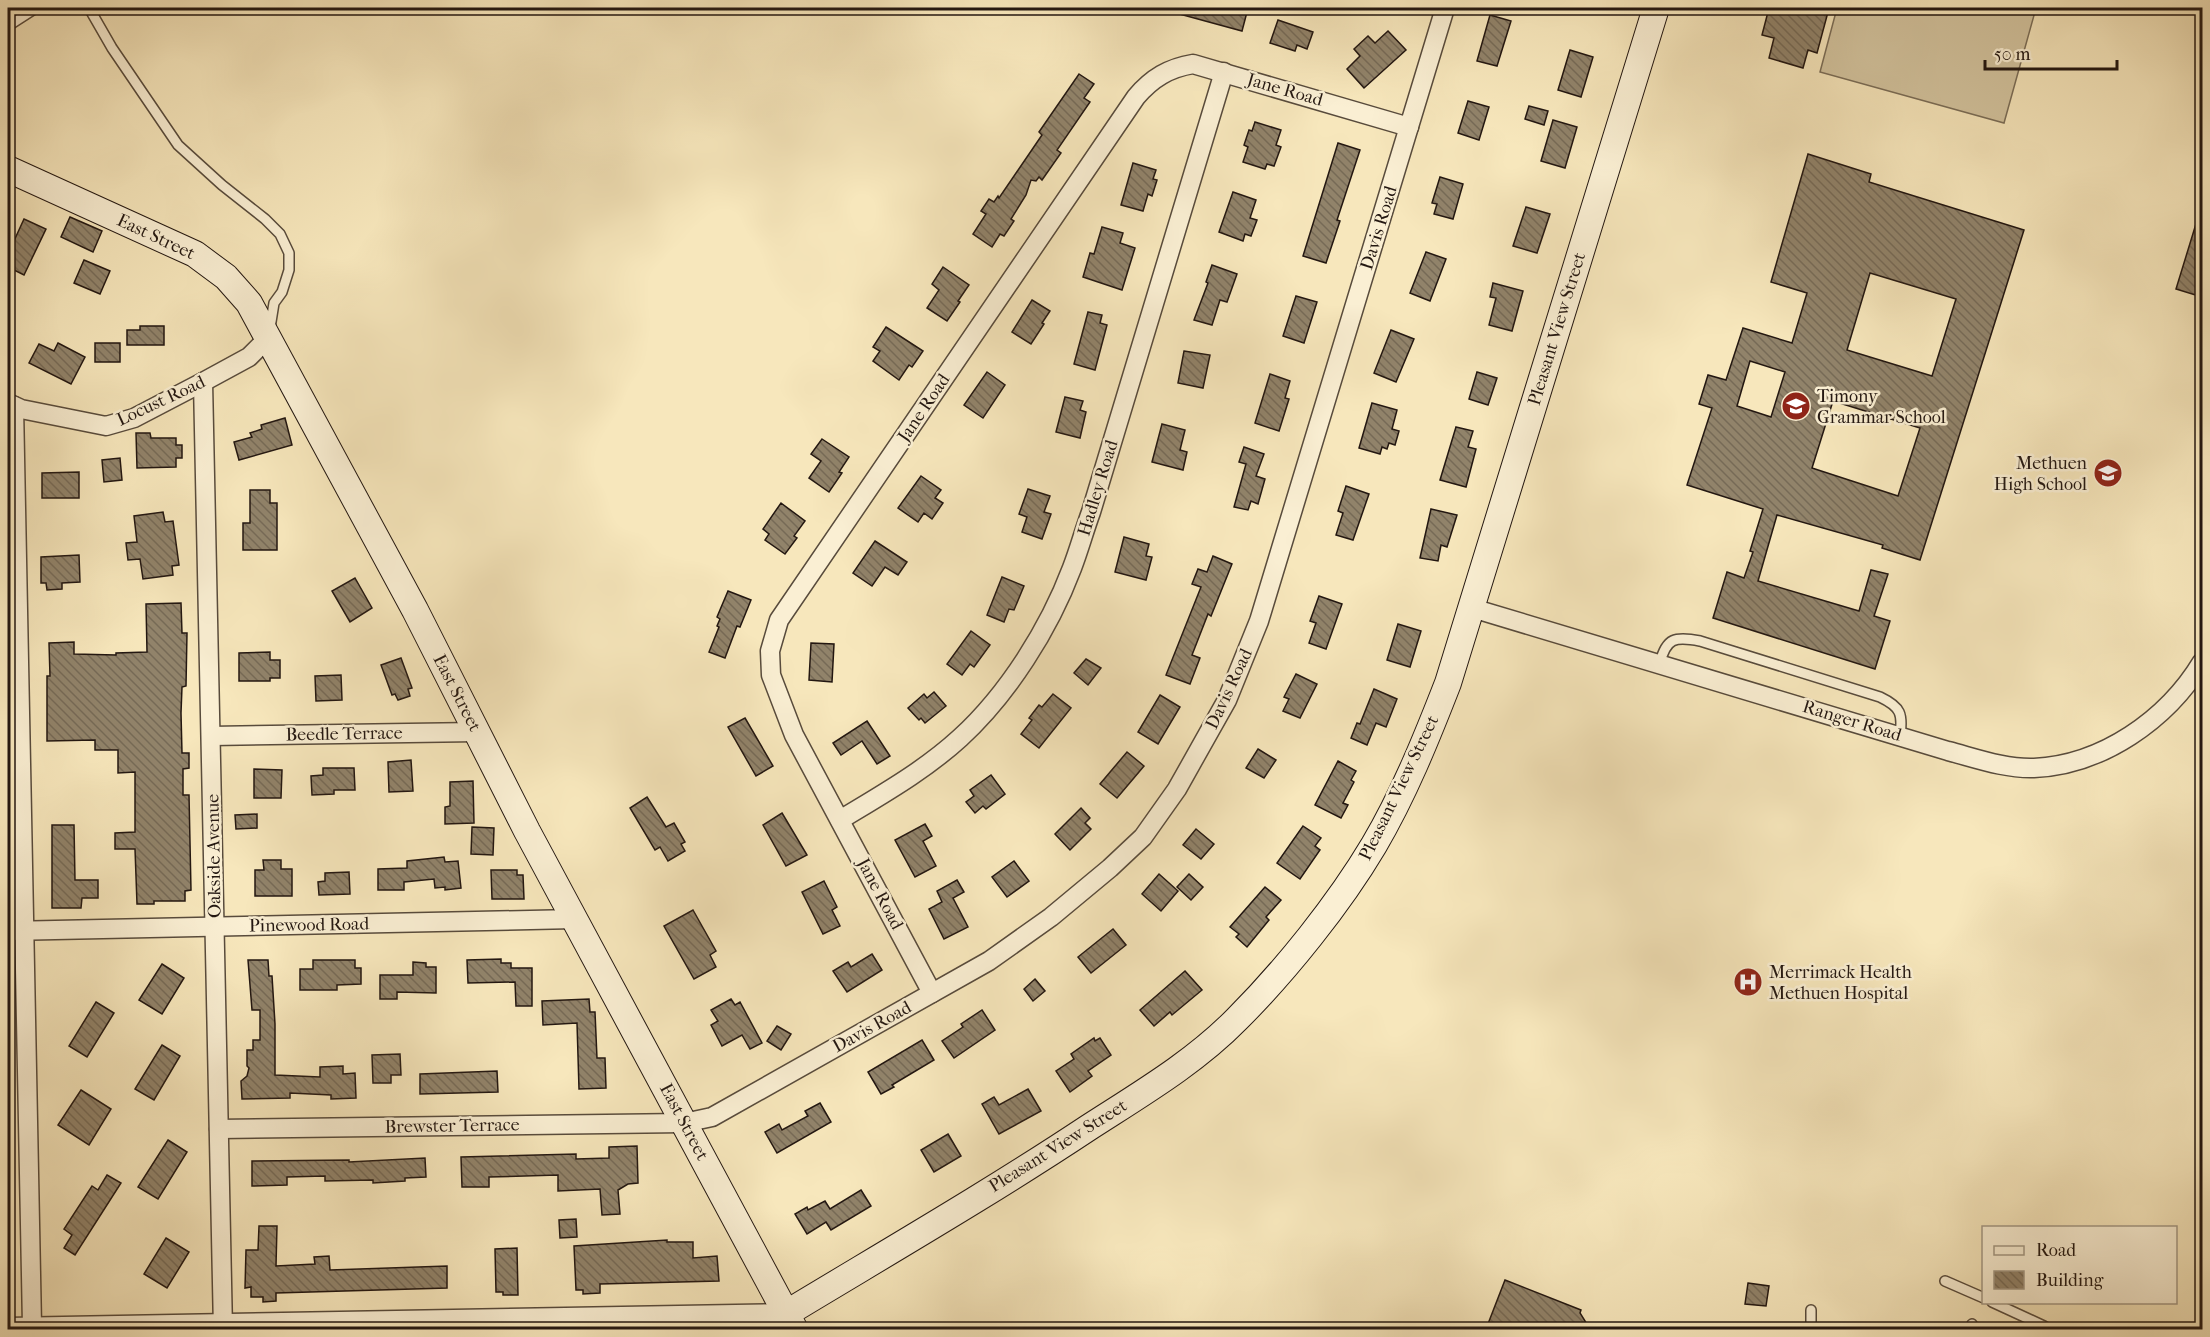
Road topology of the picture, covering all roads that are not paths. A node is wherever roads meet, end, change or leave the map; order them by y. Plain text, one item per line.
1 (36, 8) edge
2 (89, 8) edge
3 (1445, 8) edge
4 (1656, 8) edge
5 (8, 26) edge
6 (1224, 72) junction
7 (1409, 127) junction
8 (8, 169) edge
9 (268, 338) junction
10 (203, 382) junction
11 (11, 404) edge
12 (1472, 608) junction
13 (2202, 662) edge
14 (1660, 663) junction
15 (477, 732) junction
16 (211, 736) junction
17 (1900, 736) junction
18 (840, 820) junction
19 (575, 919) junction
20 (215, 927) junction
21 (16, 931) edge
22 (932, 993) junction
23 (684, 1123) junction
24 (219, 1129) junction
25 (1945, 1281) dead end
26 (1982, 1298) edge
27 (1996, 1304) edge
28 (1811, 1310) dead end
29 (791, 1321) edge
30 (32, 1326) junction
31 (223, 1326) edge
32 (2044, 1326) dead end
33 (8, 1327) edge
34 (1811, 1329) edge

1 - 5 lane
2 - 9 lane
3 - 7 street, Davis Road
4 - 12 street, Pleasant View Street
6 - 7 street, Jane Road
6 - 18 street, Hadley Road
6 - 18 street, Jane Road
7 - 22 street, Davis Road
8 - 9 street, East Street
9 - 10 street, Locust Road
9 - 15 street, East Street
10 - 11 street, Locust Road
10 - 16 street, Oakside Avenue
11 - 21 street
12 - 14 street, Ranger Road
12 - 29 street, Pleasant View Street
13 - 17 street, Ranger Road
14 - 17 street, Ranger Road
14 - 17 lane
15 - 16 street, Beedle Terrace
15 - 19 street, East Street
16 - 20 street, Oakside Avenue
18 - 22 street, Jane Road
19 - 20 street, Pinewood Road
19 - 23 street, East Street
20 - 21 street, Pinewood Road
20 - 24 street, Oakside Avenue
21 - 30 street
22 - 23 street, Davis Road
23 - 24 street, Brewster Terrace
23 - 29 street, East Street
24 - 31 street, Oakside Avenue
25 - 26 lane
27 - 32 lane
28 - 34 lane
29 - 31 street
30 - 31 street
30 - 33 street

